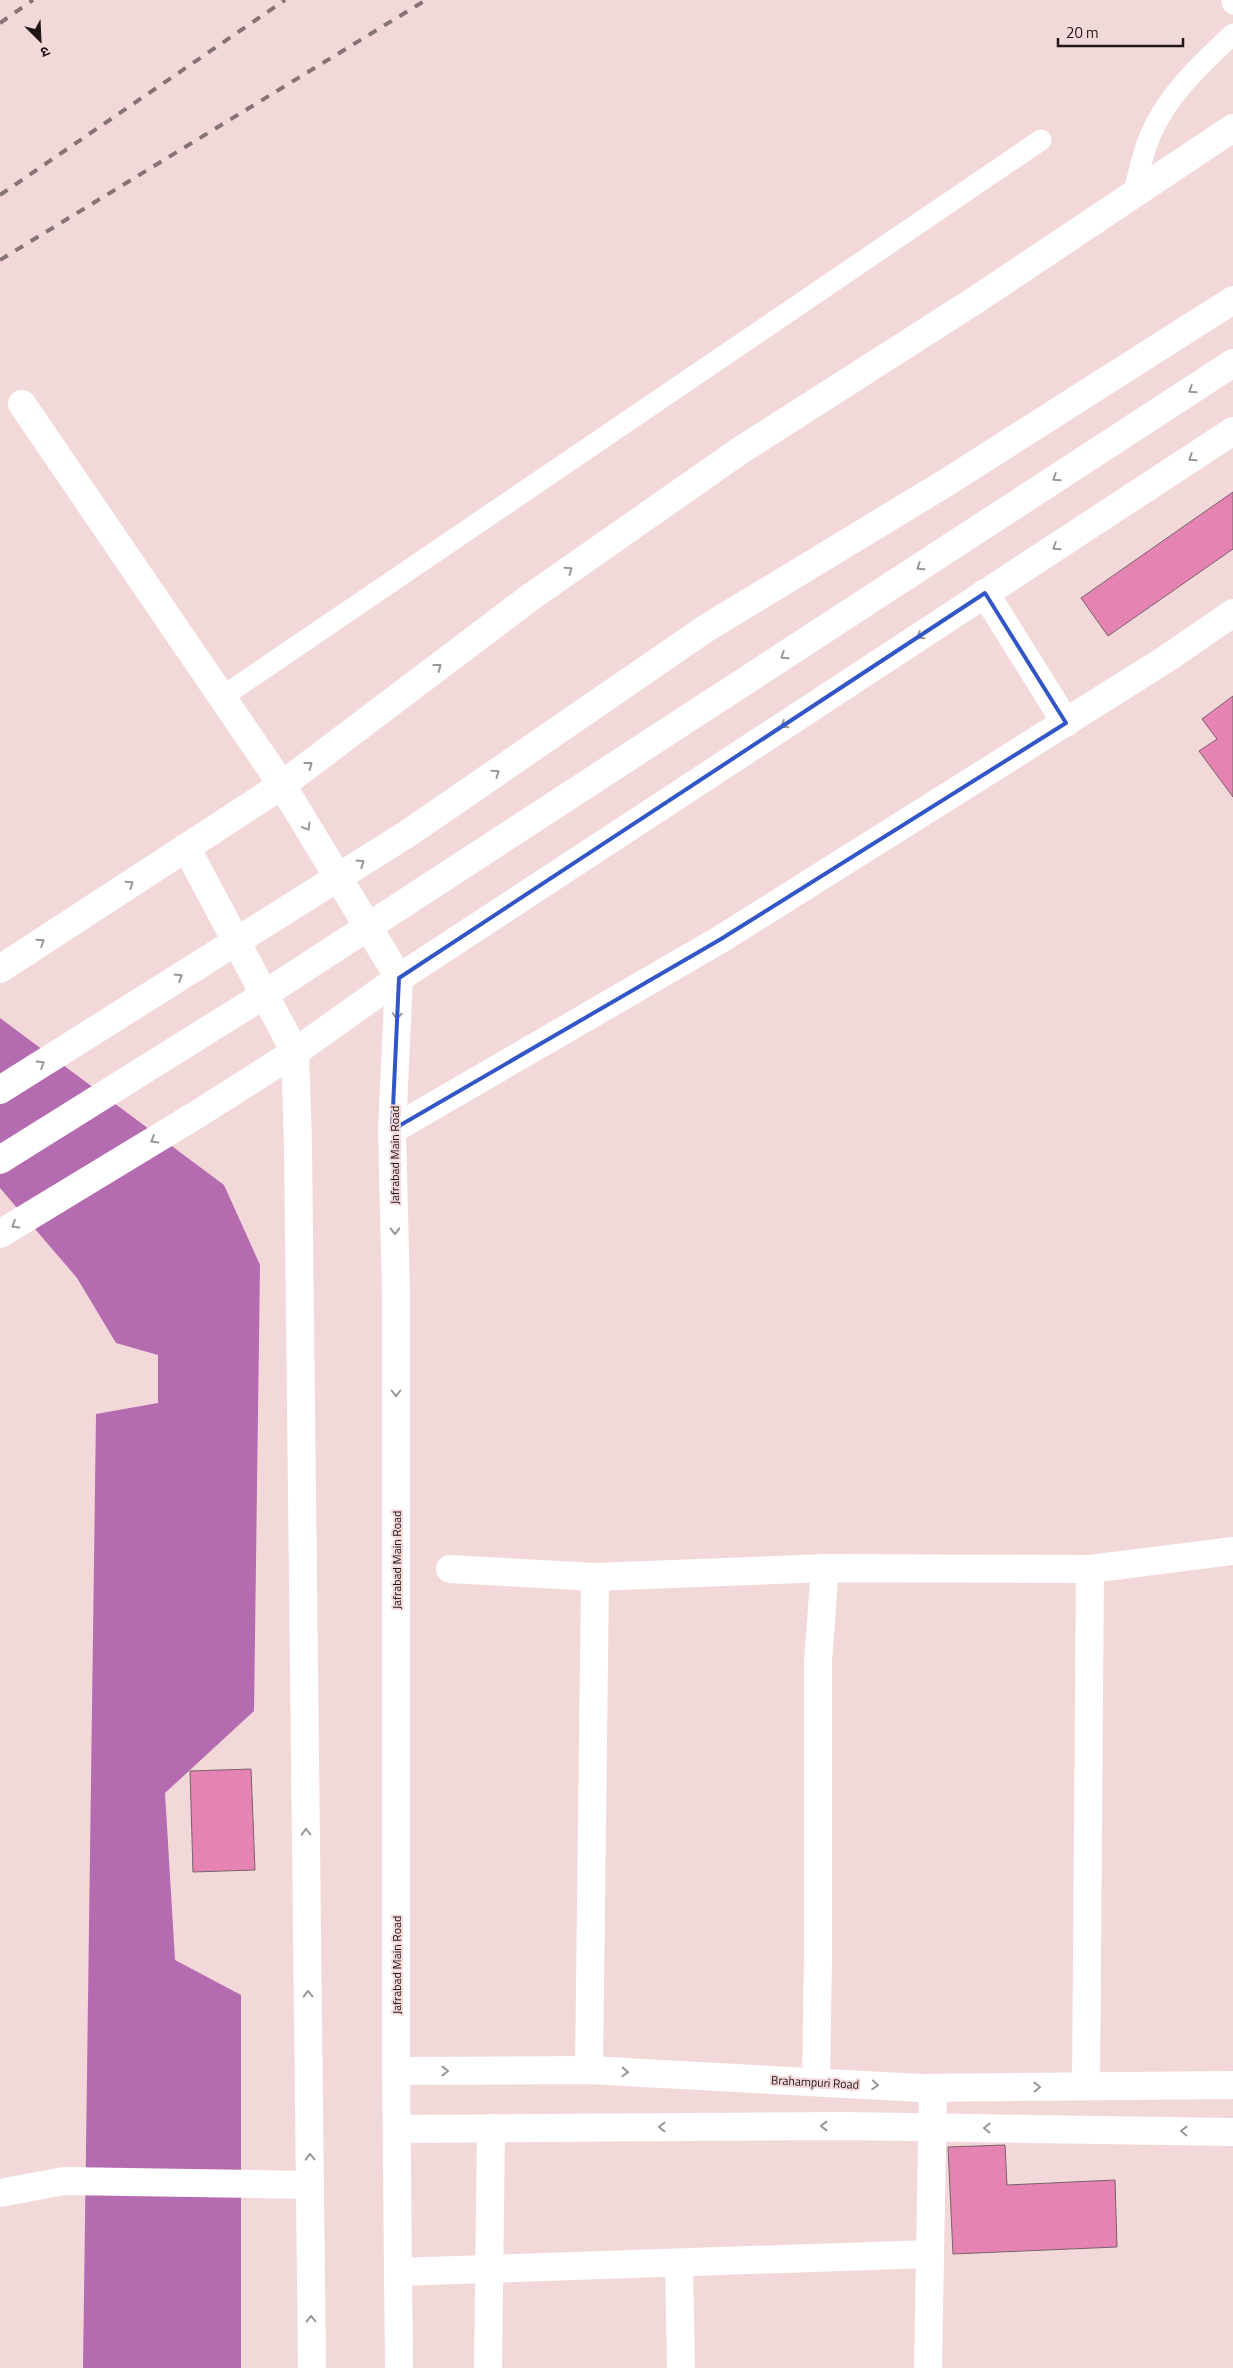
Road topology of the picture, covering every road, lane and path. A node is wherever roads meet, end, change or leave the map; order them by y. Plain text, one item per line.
1 (1232, 0) edge
2 (1233, 4) edge
3 (1233, 34) edge
4 (1233, 128) edge
5 (1041, 140) dead end
6 (1133, 196) junction
7 (1233, 300) edge
8 (1233, 363) edge
9 (22, 404) dead end
10 (1233, 431) edge
11 (985, 593) junction
12 (1233, 613) edge
13 (222, 697) junction
14 (1066, 723) junction
15 (282, 785) junction
16 (186, 847) junction
17 (0, 969) edge
18 (399, 978) junction
19 (295, 1052) junction
20 (0, 1090) edge
21 (392, 1130) junction
22 (0, 1160) edge
23 (0, 1234) edge
24 (1233, 1551) edge
25 (825, 1568) junction
26 (450, 1569) dead end
27 (1090, 1569) junction
28 (595, 1577) junction
29 (589, 2070) junction
30 (396, 2071) junction
31 (816, 2082) junction
32 (1233, 2085) edge
33 (1086, 2086) junction
34 (933, 2088) junction
35 (491, 2128) junction
36 (934, 2128) junction
37 (397, 2129) junction
38 (1233, 2132) edge
39 (310, 2185) junction
40 (0, 2193) edge
41 (930, 2254) junction
42 (679, 2263) junction
43 (490, 2269) junction
44 (398, 2272) junction
45 (312, 2368) edge
46 (399, 2368) edge
47 (488, 2368) edge
48 (681, 2368) edge
49 (928, 2368) edge

1 - 2 lane
3 - 6 lane
4 - 6 main road
5 - 13 lane
15 -> 6 main road
20 -> 7 main road
8 -> 22 main road
9 - 13 main road
10 -> 11 main road
11 - 14 main road
11 -> 18 main road
12 - 14 main road
13 - 15 main road
14 - 21 main road
15 - 16 main road
15 -> 18 main road
17 -> 16 main road
16 - 19 main road
18 - 19 main road
18 -> 21 main road, Jafrabad Main Road
19 -> 23 main road
39 -> 19 main road
21 -> 30 main road, Jafrabad Main Road
24 - 27 main road
25 - 27 main road
25 - 28 main road
25 - 31 main road
26 - 28 main road
27 - 33 main road
28 - 29 main road
30 -> 29 main road, Brahampuri Road
29 -> 31 main road, Brahampuri Road
30 - 37 main road, Jafrabad Main Road
31 -> 34 main road, Brahampuri Road
32 - 33 main road, Brahampuri Road
34 -> 33 main road, Brahampuri Road
34 - 36 main road
36 -> 35 main road
35 - 37 main road
35 - 43 main road
38 -> 36 main road
36 - 41 main road
37 - 44 main road, Jafrabad Main Road
39 - 40 main road
45 -> 39 main road
41 - 42 main road
41 - 49 main road
42 - 43 main road
42 - 48 main road
43 - 44 main road
43 - 47 main road
44 - 46 main road, Jafrabad Main Road

